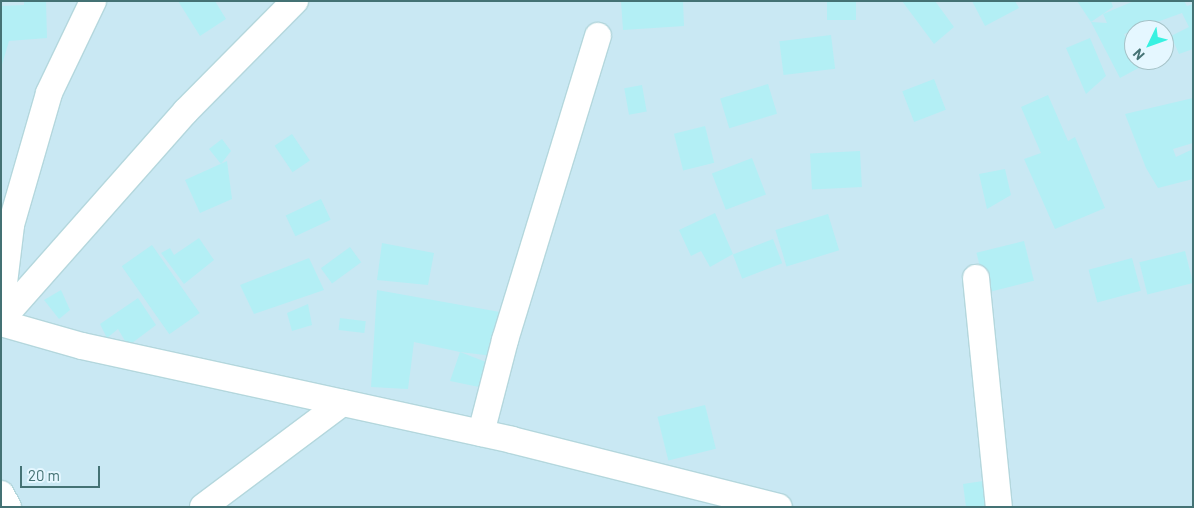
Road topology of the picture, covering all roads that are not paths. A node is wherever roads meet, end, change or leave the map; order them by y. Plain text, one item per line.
1 (93, 1) edge
2 (295, 1) edge
3 (598, 36) dead end
4 (976, 278) dead end
5 (1, 308) edge
6 (1, 321) edge
7 (342, 403) junction
8 (481, 433) junction
9 (1, 494) edge
10 (8, 507) edge
11 (203, 507) edge
12 (779, 507) edge
13 (999, 507) edge

1 - 5 street
2 - 6 street
3 - 8 street
4 - 13 street
6 - 7 street
7 - 8 street
7 - 11 street
8 - 12 street
9 - 10 street

